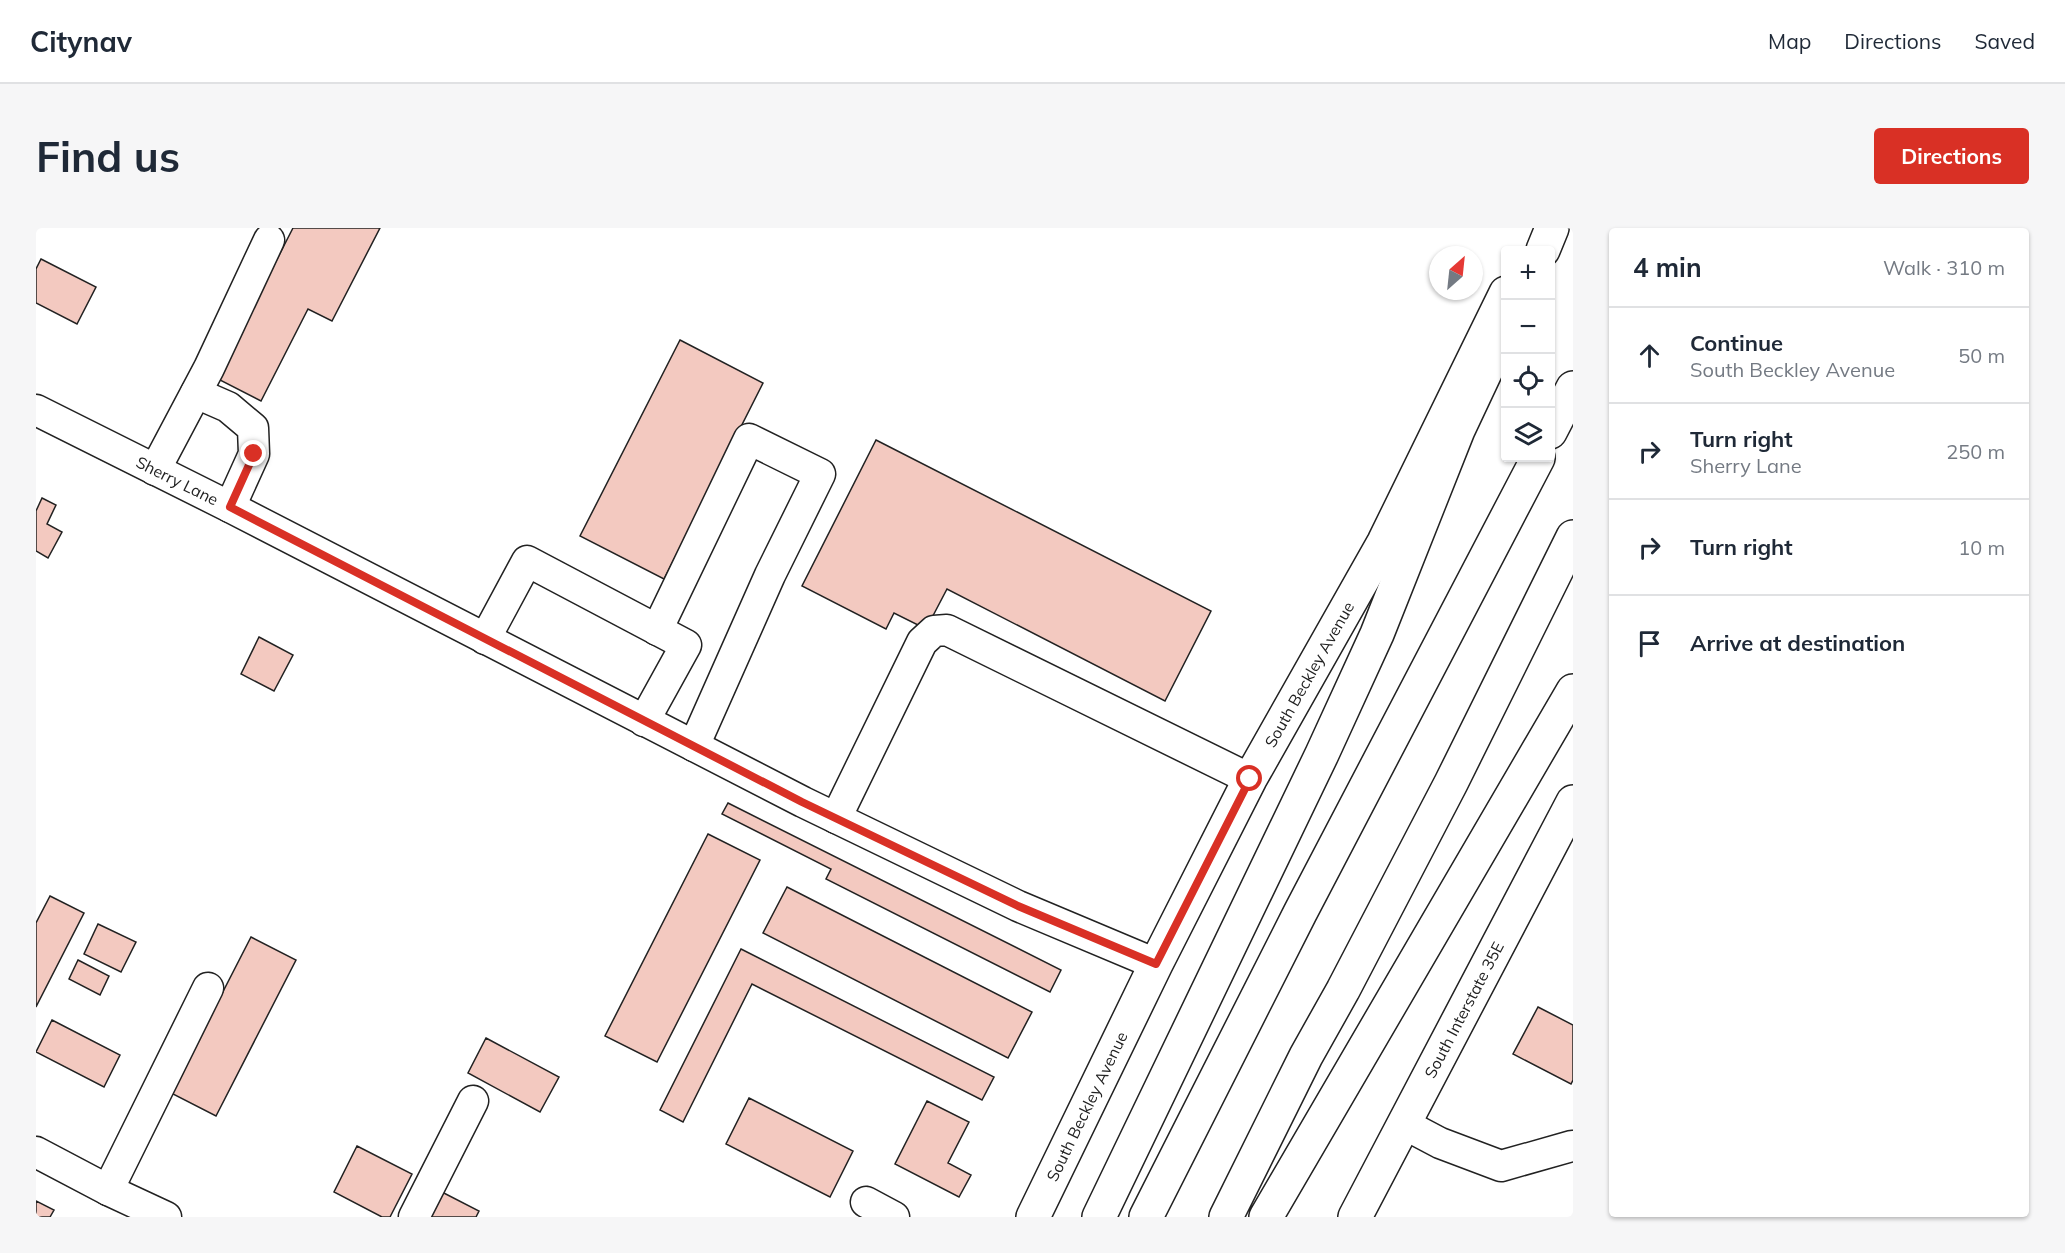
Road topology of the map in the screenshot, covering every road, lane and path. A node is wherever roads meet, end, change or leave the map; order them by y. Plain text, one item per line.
1 (1537, 228) edge
2 (1552, 228) edge
3 (269, 240) dead end
4 (1528, 246) edge
5 (1545, 246) edge
6 (1503, 300) edge
7 (1501, 339) edge
8 (1573, 388) edge
9 (196, 393) junction
10 (36, 410) edge
11 (1555, 424) edge
12 (1536, 462) edge
13 (155, 470) junction
14 (230, 507) junction
15 (1573, 537) edge
16 (657, 630) junction
17 (485, 639) junction
18 (1573, 691) edge
19 (644, 721) junction
20 (694, 746) junction
21 (1250, 779) junction
22 (1573, 802) edge
23 (836, 818) junction
24 (1156, 964) junction
25 (208, 988) dead end
26 (473, 1101) dead end
27 (1404, 1124) junction
28 (1572, 1146) edge
29 (36, 1152) edge
30 (115, 1201) edge
31 (866, 1202) dead end
32 (166, 1217) edge
33 (414, 1217) edge
34 (894, 1217) edge
35 (1032, 1217) edge
36 (1099, 1217) edge
37 (1146, 1217) edge
38 (1226, 1217) edge
39 (1266, 1217) edge
40 (1355, 1217) edge

1 - 4 main road
2 - 5 main road
3 - 9 street
6 - 21 main road, South Beckley Avenue
7 - 36 main road
8 - 11 main road
9 - 13 street
9 - 14 street
10 - 13 street, Sherry Lane
12 - 37 main road
13 - 14 street, Sherry Lane
14 - 17 street, Sherry Lane
15 - 38 main road
16 - 17 street
16 - 19 street
16 - 20 street
17 - 19 street, Sherry Lane
18 - 39 main road
19 - 20 street, Sherry Lane
20 - 23 street, Sherry Lane
21 - 23 street
21 - 24 main road, South Beckley Avenue
22 - 27 main road, South Interstate 35E
23 - 24 street, Sherry Lane
24 - 35 main road, South Beckley Avenue
25 - 30 street
26 - 33 street
27 - 28 street
27 - 40 main road, South Interstate 35E
29 - 30 street
30 - 32 street
31 - 34 street

